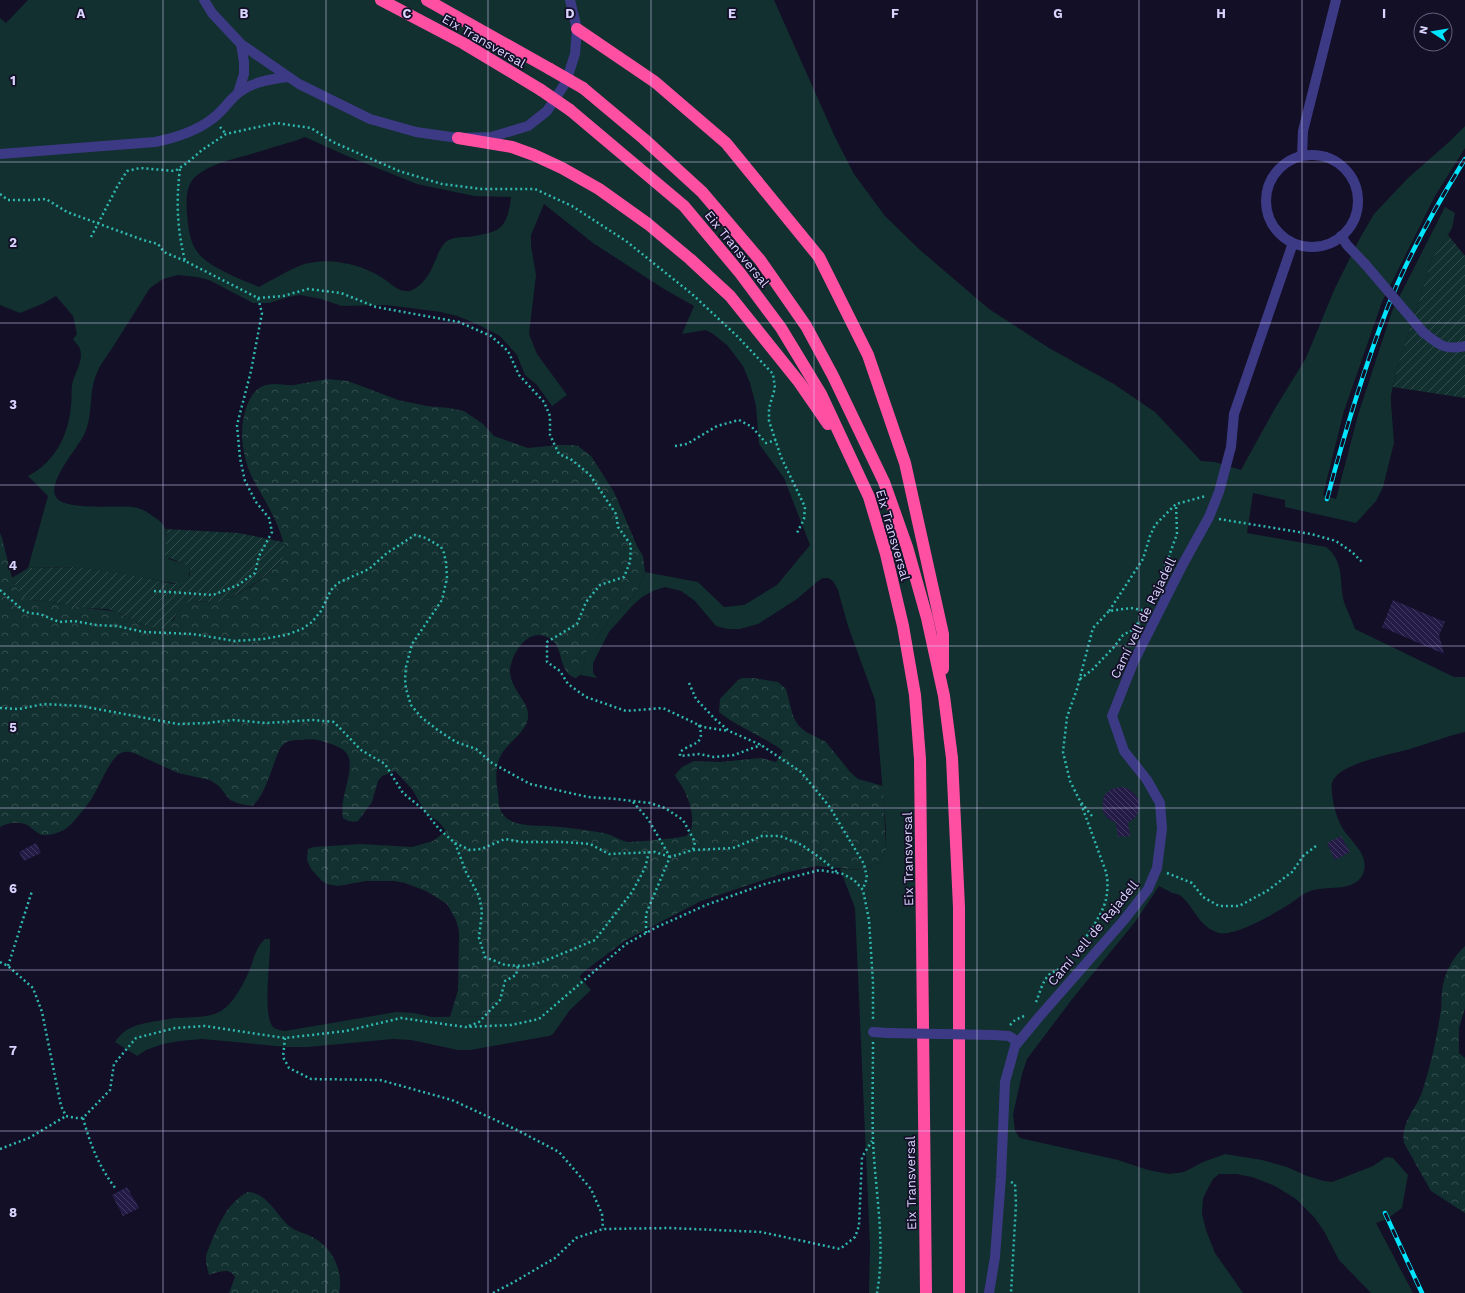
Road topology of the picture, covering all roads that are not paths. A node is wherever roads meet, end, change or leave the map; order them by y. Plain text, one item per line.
1 (204, 0) edge
2 (381, 0) edge
3 (427, 0) edge
4 (570, 0) edge
5 (1336, 0) edge
6 (577, 29) junction
7 (241, 44) junction
8 (288, 77) junction
9 (238, 93) junction
10 (458, 138) junction
11 (0, 154) edge
12 (1302, 156) junction
13 (1341, 236) junction
14 (1293, 243) junction
15 (1465, 346) edge
16 (870, 497) junction
17 (944, 696) junction
18 (873, 1032) road end
19 (1018, 1042) junction
20 (926, 1293) edge
21 (959, 1293) edge
22 (989, 1293) edge

1 - 7 street
2 - 16 highway, Eix Transversal, bridge
3 - 17 highway, Eix Transversal, bridge
4 - 6 street
5 - 12 street
6 - 10 street
6 - 17 highway
7 - 8 street
7 - 9 street
8 - 9 street
8 - 10 street
9 - 11 street
10 - 16 highway
12 - 13 street
12 - 14 street
13 - 14 street
13 - 15 street, bridge
14 - 19 street, Camí vell de Rajadell
16 - 20 highway, Eix Transversal
17 - 21 highway, Eix Transversal
18 - 19 street, bridge
19 - 22 street, Camí vell de Rajadell

